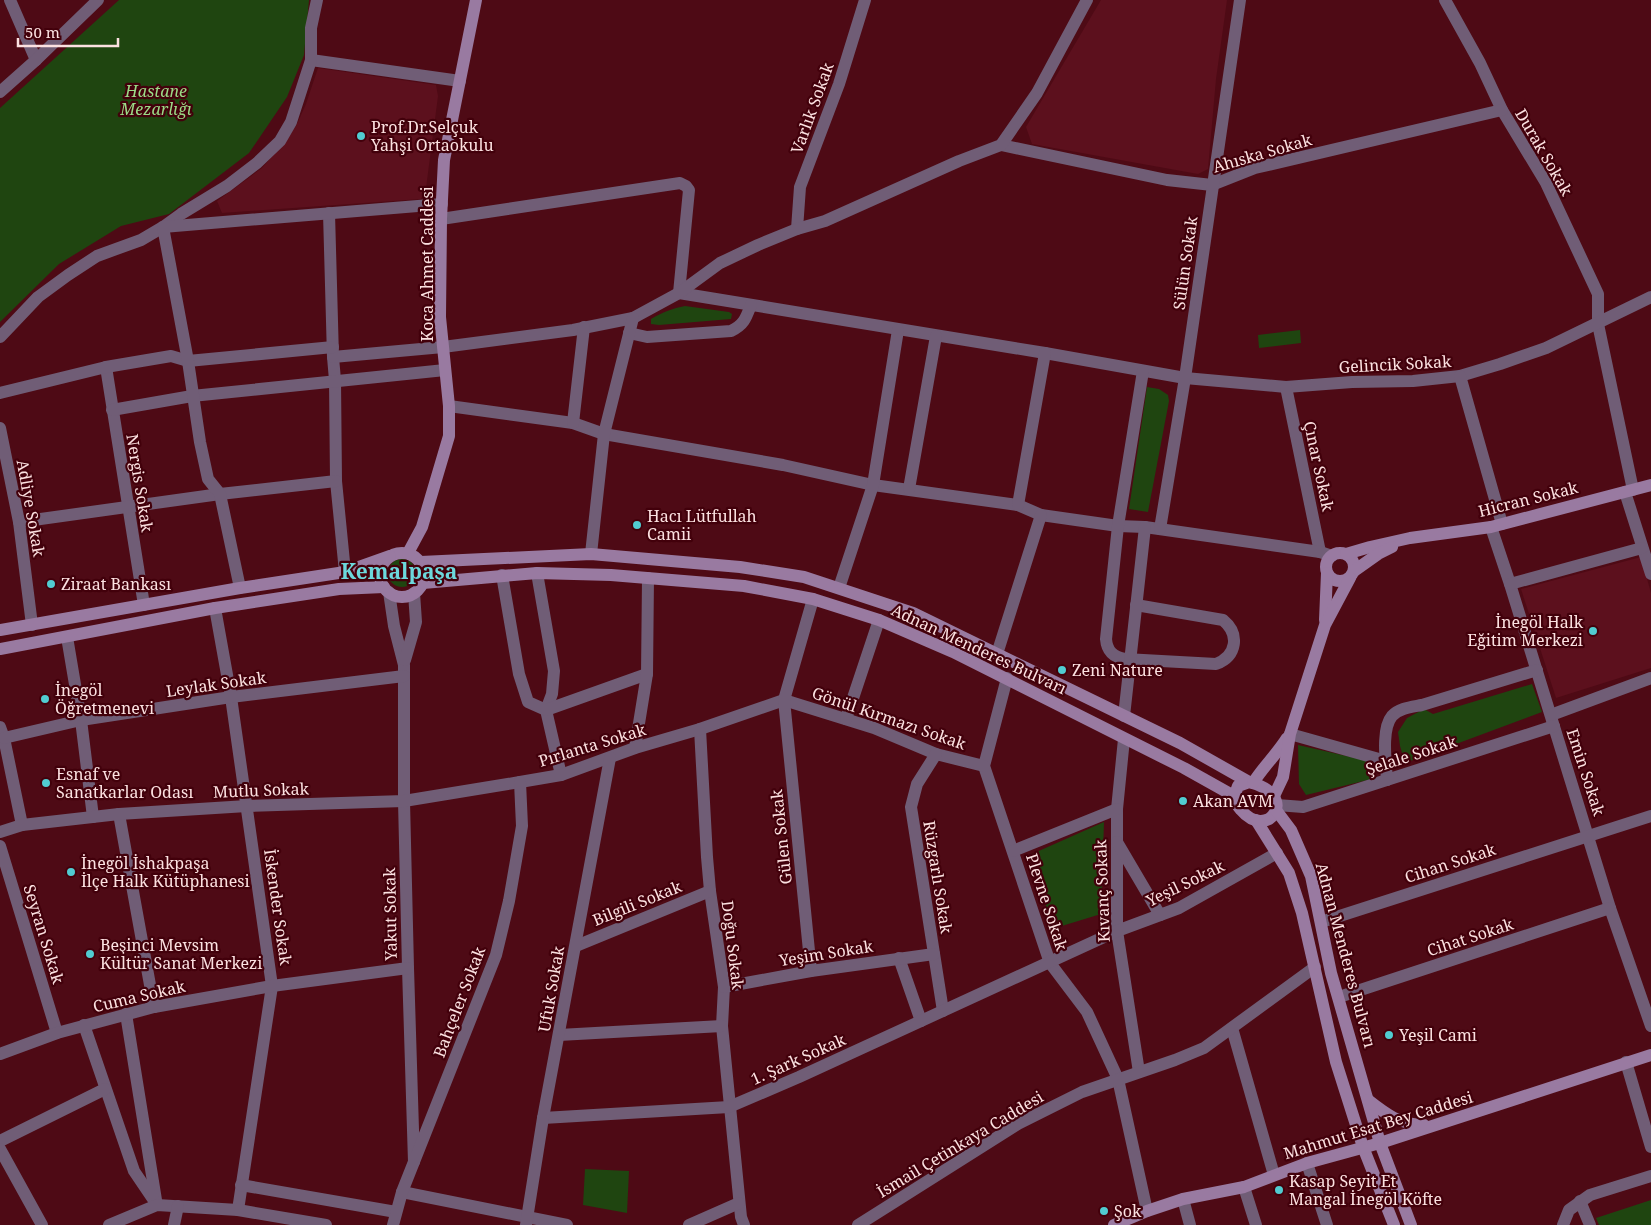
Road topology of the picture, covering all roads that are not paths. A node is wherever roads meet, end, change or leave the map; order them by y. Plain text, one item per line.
1 (10, 0) edge
2 (98, 0) edge
3 (318, 0) edge
4 (476, 0) edge
5 (865, 0) edge
6 (1087, 0) edge
7 (1240, 0) edge
8 (1445, 0) edge
9 (36, 60) junction
10 (311, 60) junction
11 (460, 81) junction
12 (0, 92) edge
13 (1502, 110) junction
14 (1001, 145) junction
15 (1212, 185) junction
16 (442, 204) junction
17 (329, 213) junction
18 (441, 219) junction
19 (163, 227) junction
20 (797, 229) junction
21 (678, 293) junction
22 (1649, 300) edge
23 (751, 305) junction
24 (633, 318) junction
25 (1598, 324) junction
26 (584, 328) junction
27 (898, 330) junction
28 (629, 333) junction
29 (936, 336) junction
30 (0, 337) edge
31 (443, 347) junction
32 (333, 352) junction
33 (1045, 353) junction
34 (188, 362) junction
35 (106, 367) junction
36 (445, 370) junction
37 (1143, 371) junction
38 (1460, 376) junction
39 (1185, 378) junction
40 (335, 380) junction
41 (1286, 387) junction
42 (0, 393) edge
43 (192, 396) junction
44 (448, 406) junction
45 (112, 410) junction
46 (573, 423) junction
47 (0, 428) edge
48 (604, 434) junction
49 (336, 481) junction
50 (873, 485) junction
51 (1651, 485) edge
52 (909, 489) junction
53 (1629, 491) junction
54 (220, 494) junction
55 (1018, 504) junction
56 (127, 507) junction
57 (1041, 515) junction
58 (19, 522) junction
59 (1496, 525) junction
60 (1118, 526) junction
61 (1145, 527) junction
62 (1160, 529) junction
63 (1410, 538) junction
64 (1646, 550) edge
65 (408, 553) junction
66 (591, 554) junction
67 (1326, 554) junction
68 (1346, 554) junction
69 (390, 556) junction
70 (421, 562) junction
71 (345, 572) junction
72 (537, 573) junction
73 (1327, 573) junction
74 (1352, 574) junction
75 (1651, 574) edge
76 (502, 575) junction
77 (648, 578) junction
78 (423, 583) junction
79 (1510, 584) junction
80 (240, 588) junction
81 (839, 588) junction
82 (386, 590) junction
83 (414, 593) junction
84 (812, 599) junction
85 (144, 605) junction
86 (1136, 605) junction
87 (215, 608) junction
88 (879, 620) junction
89 (32, 625) junction
90 (1325, 625) junction
91 (0, 630) edge
92 (67, 637) junction
93 (0, 649) edge
94 (997, 654) junction
95 (1129, 660) junction
96 (1537, 670) junction
97 (404, 671) junction
98 (647, 674) junction
99 (1007, 678) junction
100 (1651, 678) edge
101 (231, 697) junction
102 (784, 700) junction
103 (546, 710) junction
104 (1124, 716) junction
105 (846, 719) junction
106 (81, 720) junction
107 (1552, 720) junction
108 (700, 729) junction
109 (2, 733) edge
110 (1290, 734) junction
111 (1124, 739) junction
112 (635, 748) junction
113 (936, 754) junction
114 (610, 758) junction
115 (1386, 761) junction
116 (984, 766) junction
117 (6, 774) edge
118 (561, 775) junction
119 (1387, 780) junction
120 (520, 782) junction
121 (1251, 782) junction
122 (1234, 796) junction
123 (404, 801) junction
124 (1276, 804) junction
125 (247, 806) junction
126 (1116, 809) junction
127 (119, 814) junction
128 (1651, 816) edge
129 (93, 817) junction
130 (1256, 820) junction
131 (22, 826) junction
132 (0, 832) edge
133 (1589, 836) junction
134 (1117, 840) junction
135 (0, 846) edge
136 (1013, 851) junction
137 (1277, 853) junction
138 (710, 891) junction
139 (1610, 908) junction
140 (1160, 915) junction
141 (1321, 922) junction
142 (1117, 931) junction
143 (576, 946) junction
144 (934, 954) junction
145 (898, 958) junction
146 (1050, 963) junction
147 (1315, 967) junction
148 (408, 968) junction
149 (811, 971) junction
150 (272, 986) junction
151 (724, 987) junction
152 (1339, 997) junction
153 (154, 1007) junction
154 (943, 1011) junction
155 (126, 1014) junction
156 (921, 1021) junction
157 (84, 1025) junction
158 (722, 1026) junction
159 (1651, 1026) edge
160 (1232, 1028) junction
161 (57, 1033) junction
162 (559, 1035) junction
163 (0, 1054) edge
164 (1651, 1055) edge
165 (1626, 1062) junction
166 (1139, 1072) junction
167 (1118, 1079) junction
168 (105, 1089) junction
169 (1368, 1100) junction
170 (729, 1107) junction
171 (544, 1118) junction
172 (1431, 1126) junction
173 (0, 1141) edge
174 (1380, 1143) junction
175 (1363, 1147) junction
176 (1651, 1147) edge
177 (0, 1148) edge
178 (414, 1162) junction
179 (1307, 1163) junction
180 (1274, 1175) junction
181 (1651, 1176) edge
182 (241, 1185) junction
183 (1244, 1187) junction
184 (402, 1192) junction
185 (1183, 1200) junction
186 (1580, 1201) junction
187 (739, 1203) junction
188 (157, 1205) junction
189 (178, 1206) junction
190 (238, 1210) junction
191 (1147, 1211) junction
192 (396, 1212) junction
193 (527, 1221) edge
194 (42, 1225) edge
195 (109, 1225) edge
196 (174, 1225) edge
197 (326, 1225) edge
198 (393, 1225) edge
199 (567, 1225) edge
200 (689, 1225) edge
201 (744, 1225) edge
202 (858, 1225) edge
203 (1114, 1225) edge
204 (1190, 1225) edge
205 (1256, 1225) edge
206 (1327, 1225) edge
207 (1394, 1225) edge
208 (1411, 1225) edge
209 (1563, 1225) edge
210 (1590, 1225) edge

1 - 9 street
2 - 9 street
3 - 10 street
4 - 11 main road, Koca Ahmet Caddesi
5 - 20 street, Varlık Sokak
6 - 14 street
7 - 15 street, Sülün Sokak
8 - 13 street, Durak Sokak
9 - 12 street
10 - 11 street
10 - 19 street
11 - 16 main road, Koca Ahmet Caddesi
13 - 15 street, Ahıska Sokak
13 - 25 street, Durak Sokak
14 - 15 street, Ahıska Sokak
14 - 20 street
15 - 39 street, Sülün Sokak
16 - 17 street
16 - 18 main road, Koca Ahmet Caddesi
17 - 19 street
17 - 32 street
18 - 21 street
18 - 31 main road, Koca Ahmet Caddesi
19 - 30 street
19 - 34 street
20 - 21 street
21 - 23 street, Gelincik Sokak
21 - 24 street
22 - 25 street, Gelincik Sokak
23 - 27 street, Gelincik Sokak
23 - 28 street
24 - 26 street
24 - 28 street
25 - 38 street, Gelincik Sokak
25 - 53 street, Durak Sokak
26 - 31 street
26 - 46 street
27 - 29 street, Gelincik Sokak
27 - 50 street
28 - 48 street
29 - 33 street, Gelincik Sokak
29 - 52 street
31 - 32 street
31 - 36 main road, Koca Ahmet Caddesi
32 - 34 street
32 - 40 street
33 - 37 street, Gelincik Sokak
33 - 55 street
34 - 35 street
34 - 43 street
35 - 42 street
35 - 45 street, Nergis Sokak
36 - 40 street
36 - 44 main road, Koca Ahmet Caddesi
37 - 39 street, Gelincik Sokak
37 - 60 street
38 - 41 street, Gelincik Sokak
38 - 59 street, Emin Sokak
39 - 41 street, Gelincik Sokak
39 - 62 street, Sülün Sokak
40 - 43 street
40 - 49 street
41 - 67 street, Çınar Sokak
43 - 45 street
43 - 54 street
44 - 46 street
44 - 65 main road, Koca Ahmet Caddesi
45 - 56 street, Nergis Sokak
46 - 48 street
47 - 58 street, Adliye Sokak
48 - 50 street
48 - 66 street
49 - 54 street
49 - 71 street
50 - 52 street
50 - 81 street
51 - 53 main road, Hicran Sokak
52 - 55 street
53 - 59 main road, Hicran Sokak
53 - 64 street, Durak Sokak
54 - 56 street
54 - 80 street
55 - 57 street
56 - 58 street
56 - 85 street, Nergis Sokak
57 - 60 street
57 - 94 street
58 - 89 street, Adliye Sokak
59 - 63 main road, Hicran Sokak
59 - 79 street, Emin Sokak
60 - 61 street
60 - 95 street
61 - 62 street
61 - 86 street
62 - 67 street
63 - 68 main road
63 - 74 main road
64 - 75 street, Durak Sokak
64 - 79 street
65 - 69 main road
65 - 70 main road
66 - 70 main road, Adnan Menderes Bulvarı
66 - 81 main road, Adnan Menderes Bulvarı
67 - 68 main road
67 - 73 main road
68 - 74 main road
69 - 71 main road
69 - 82 main road
70 - 78 main road
71 - 80 main road
72 - 76 main road, Adnan Menderes Bulvarı
72 - 77 main road, Adnan Menderes Bulvarı
72 - 103 street
73 - 74 main road
73 - 90 main road
74 - 90 main road
76 - 78 main road, Adnan Menderes Bulvarı
76 - 103 street
77 - 84 main road, Adnan Menderes Bulvarı
77 - 98 street
78 - 83 main road
79 - 96 street, Emin Sokak
80 - 85 main road
81 - 94 main road, Adnan Menderes Bulvarı
82 - 83 main road
82 - 87 main road
82 - 97 street
83 - 97 street
84 - 88 main road, Adnan Menderes Bulvarı
84 - 102 street
85 - 89 main road
86 - 95 street
86 - 95 street
87 - 92 main road
87 - 101 street, İskender Sokak
88 - 99 main road, Adnan Menderes Bulvarı
88 - 105 street
89 - 91 main road
90 - 110 main road
92 - 93 main road
92 - 106 street
94 - 104 main road, Adnan Menderes Bulvarı
95 - 104 street
96 - 107 street, Emin Sokak
96 - 115 street
97 - 101 street, Leylak Sokak
97 - 123 street, Yakut Sokak
98 - 103 street
98 - 112 street
99 - 111 main road, Adnan Menderes Bulvarı
99 - 116 street
100 - 107 street, Şelale Sokak
101 - 106 street, Leylak Sokak
101 - 125 street, İskender Sokak
102 - 105 street, Gönül Kırmazı Sokak
102 - 108 street, Pırlanta Sokak
102 - 149 street, Gülen Sokak
103 - 118 street
104 - 121 main road, Adnan Menderes Bulvarı
105 - 113 street, Gönül Kırmazı Sokak
106 - 109 street, Leylak Sokak
106 - 129 street
107 - 119 street, Şelale Sokak
107 - 133 street, Emin Sokak
108 - 112 street, Pırlanta Sokak
108 - 138 street, Doğu Sokak
109 - 117 street
110 - 115 street
110 - 121 main road
110 - 124 main road
111 - 122 main road, Adnan Menderes Bulvarı
111 - 126 street, Kıvanç Sokak
112 - 114 street, Pırlanta Sokak
113 - 116 street, Gönül Kırmazı Sokak
113 - 144 street, Rüzgarlı Sokak
114 - 118 street, Pırlanta Sokak
114 - 143 street, Ufuk Sokak
115 - 119 street
116 - 136 street, Plevne Sokak
117 - 131 street
118 - 120 street, Pırlanta Sokak
119 - 124 street, Şelale Sokak
120 - 123 street, Pırlanta Sokak
120 - 178 street, Bahçeler Sokak
121 - 122 main road
121 - 124 main road
122 - 130 main road
123 - 125 street, Mutlu Sokak
123 - 148 street, Yakut Sokak
124 - 130 main road
124 - 141 main road, Adnan Menderes Bulvarı
125 - 127 street, Mutlu Sokak
125 - 150 street, İskender Sokak
126 - 134 street, Kıvanç Sokak
126 - 136 street
127 - 129 street, Mutlu Sokak
127 - 153 street
128 - 133 street, Cihan Sokak
129 - 131 street, Mutlu Sokak
130 - 137 main road, Adnan Menderes Bulvarı
131 - 132 street, Mutlu Sokak
133 - 139 street, Emin Sokak
133 - 141 street, Cihan Sokak
134 - 140 street
134 - 142 street, Kıvanç Sokak
135 - 161 street, Seyran Sokak
136 - 146 street, Plevne Sokak
137 - 140 street, Yeşil Sokak
137 - 147 main road, Adnan Menderes Bulvarı
138 - 143 street, Bilgili Sokak
138 - 151 street, Doğu Sokak
139 - 152 street, Cihat Sokak
139 - 159 street, Emin Sokak
140 - 142 street, Yeşil Sokak
141 - 152 main road, Adnan Menderes Bulvarı
142 - 146 street, Yeşil Sokak
142 - 166 street, Kıvanç Sokak
143 - 162 street, Ufuk Sokak
144 - 145 street, Yeşim Sokak
144 - 154 street, Rüzgarlı Sokak
145 - 149 street, Yeşim Sokak
145 - 156 street
146 - 154 street, 1. Şark Sokak
146 - 167 street, Plevne Sokak
147 - 160 street, İsmail Çetinkaya Caddesi
147 - 175 main road, Adnan Menderes Bulvarı
148 - 150 street, Cuma Sokak
148 - 178 street, Yakut Sokak
149 - 151 street, Yeşim Sokak
150 - 153 street, Cuma Sokak
150 - 182 street, İskender Sokak
151 - 158 street, Doğu Sokak
152 - 169 main road, Adnan Menderes Bulvarı
153 - 155 street, Cuma Sokak
154 - 156 street, 1. Şark Sokak
155 - 157 street, Cuma Sokak
155 - 188 street
156 - 170 street, 1. Şark Sokak
157 - 161 street, Cuma Sokak
157 - 168 street
158 - 162 street
158 - 170 street, Doğu Sokak
160 - 166 street, İsmail Çetinkaya Caddesi
160 - 180 street
161 - 163 street, Cuma Sokak
162 - 171 street, Ufuk Sokak
164 - 165 main road, Mahmut Esat Bey Caddesi
165 - 172 main road, Mahmut Esat Bey Caddesi
165 - 176 street
166 - 167 street, İsmail Çetinkaya Caddesi
167 - 191 street, Plevne Sokak
167 - 202 street, İsmail Çetinkaya Caddesi
168 - 173 street
168 - 188 street
169 - 172 main road
169 - 174 main road, Adnan Menderes Bulvarı
170 - 171 street, 1. Şark Sokak
170 - 187 street, Doğu Sokak
171 - 193 street, Ufuk Sokak
172 - 174 main road, Mahmut Esat Bey Caddesi
174 - 175 main road, Mahmut Esat Bey Caddesi
174 - 208 main road, Adnan Menderes Bulvarı
175 - 179 main road, Mahmut Esat Bey Caddesi
175 - 207 main road, Adnan Menderes Bulvarı
177 - 194 street
178 - 184 street, Bahçeler Sokak
179 - 180 main road, Mahmut Esat Bey Caddesi
179 - 206 street
180 - 183 main road, Mahmut Esat Bey Caddesi
181 - 186 street
182 - 190 street, İskender Sokak
182 - 192 street
183 - 185 main road, Mahmut Esat Bey Caddesi
183 - 205 street
184 - 192 street, Bahçeler Sokak
184 - 193 street
185 - 191 main road, Mahmut Esat Bey Caddesi
185 - 204 street
186 - 209 street
186 - 210 street
187 - 200 street
187 - 201 street, Doğu Sokak
188 - 189 street
188 - 195 street
189 - 190 street
189 - 196 street
190 - 197 street
191 - 203 main road, Mahmut Esat Bey Caddesi
192 - 198 street, Bahçeler Sokak
193 - 199 street

